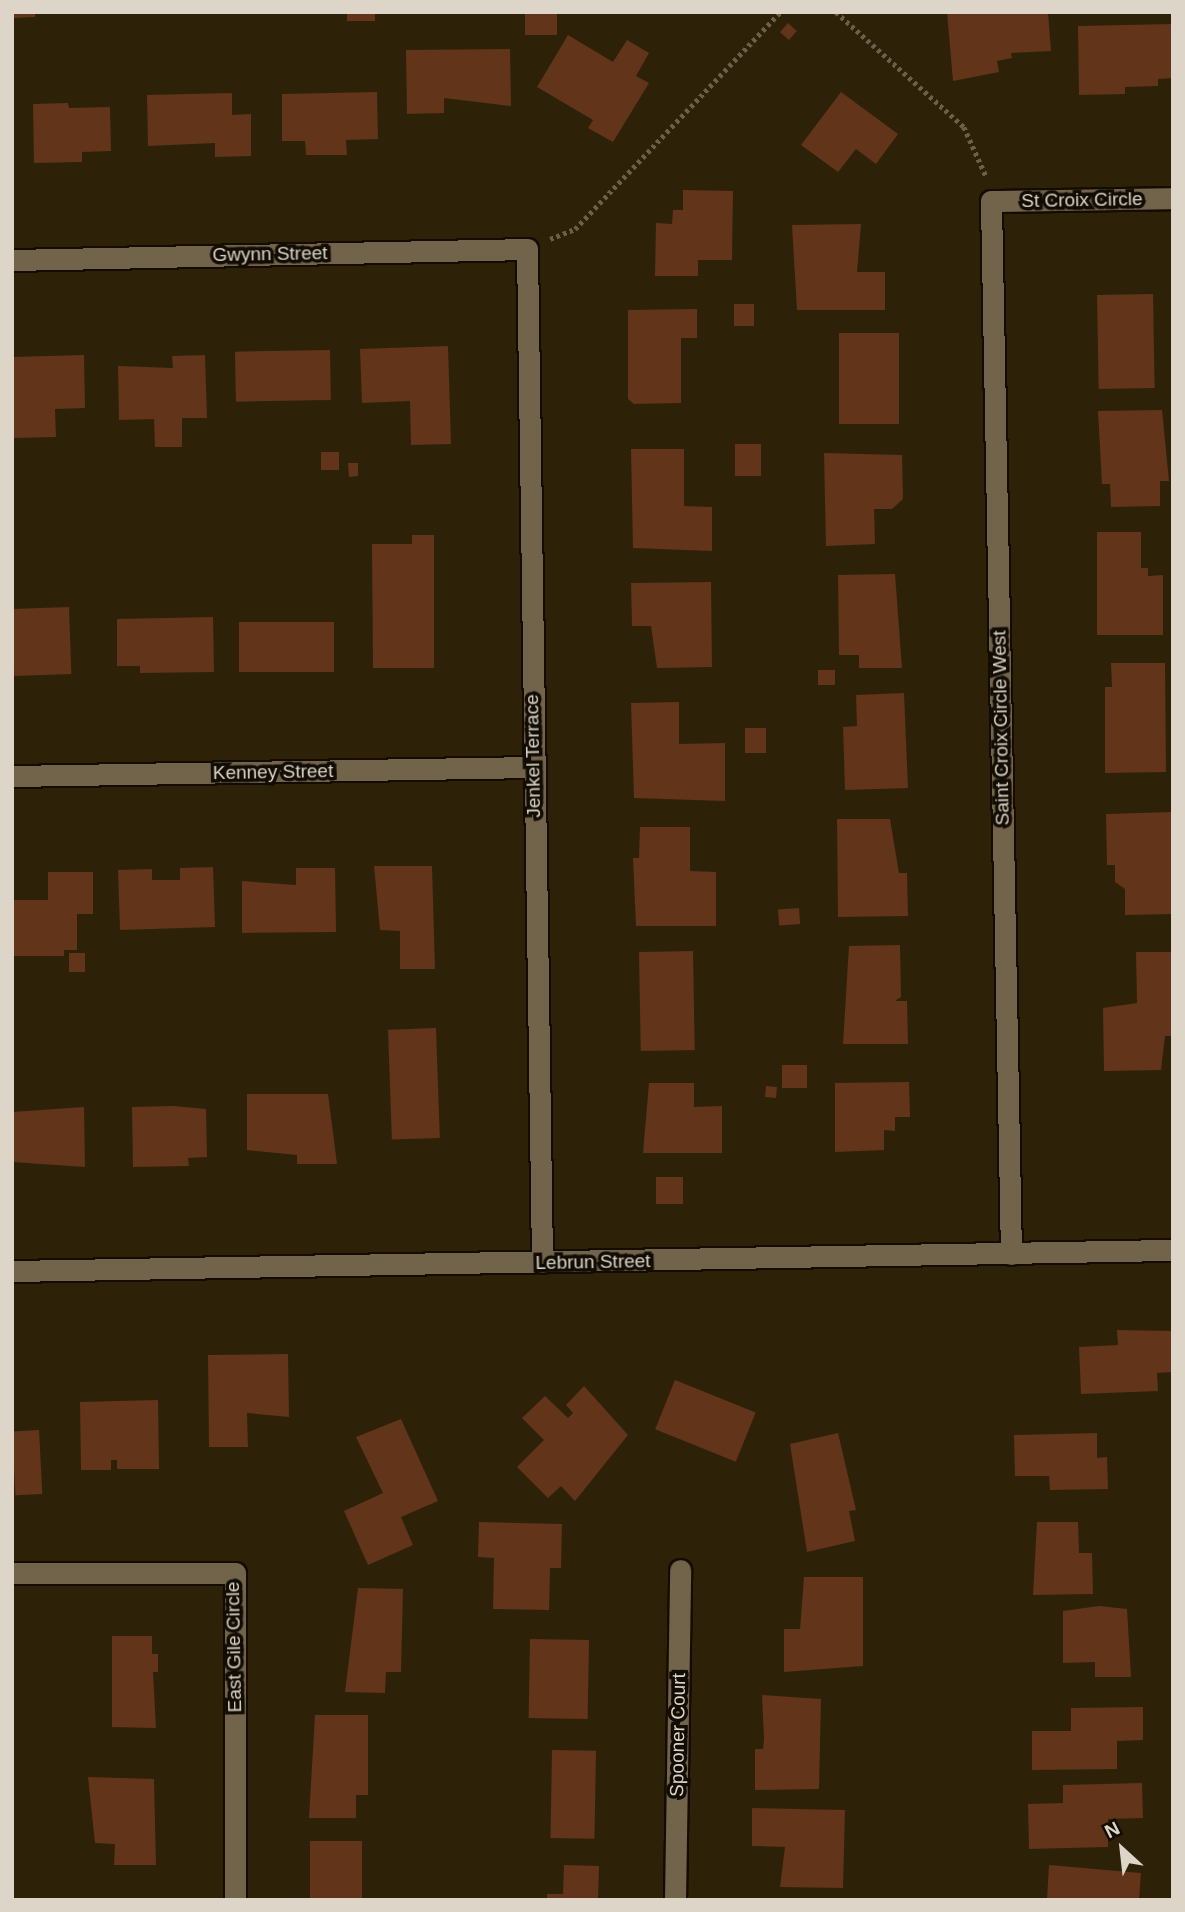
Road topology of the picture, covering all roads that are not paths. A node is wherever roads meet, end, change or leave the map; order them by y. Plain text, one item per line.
1 (1173, 198) edge
2 (991, 201) joint
3 (527, 249) joint
4 (12, 260) edge
5 (533, 768) junction
6 (12, 776) edge
7 (1173, 1250) edge
8 (1011, 1254) junction
9 (542, 1262) junction
10 (12, 1271) edge
11 (680, 1570) dead end
12 (12, 1573) edge
13 (235, 1900) edge
14 (675, 1900) edge

1 - 2 street, St Croix Circle
2 - 8 street, Saint Croix Circle West
3 - 4 street, Gwynn Street
3 - 5 street, Jenkel Terrace
5 - 6 street, Kenney Street
5 - 9 street, Jenkel Terrace
7 - 8 street, Lebrun Street
8 - 9 street, Lebrun Street
9 - 10 street, Lebrun Street
11 - 14 street, Spooner Court
12 - 13 street, East Gile Circle

